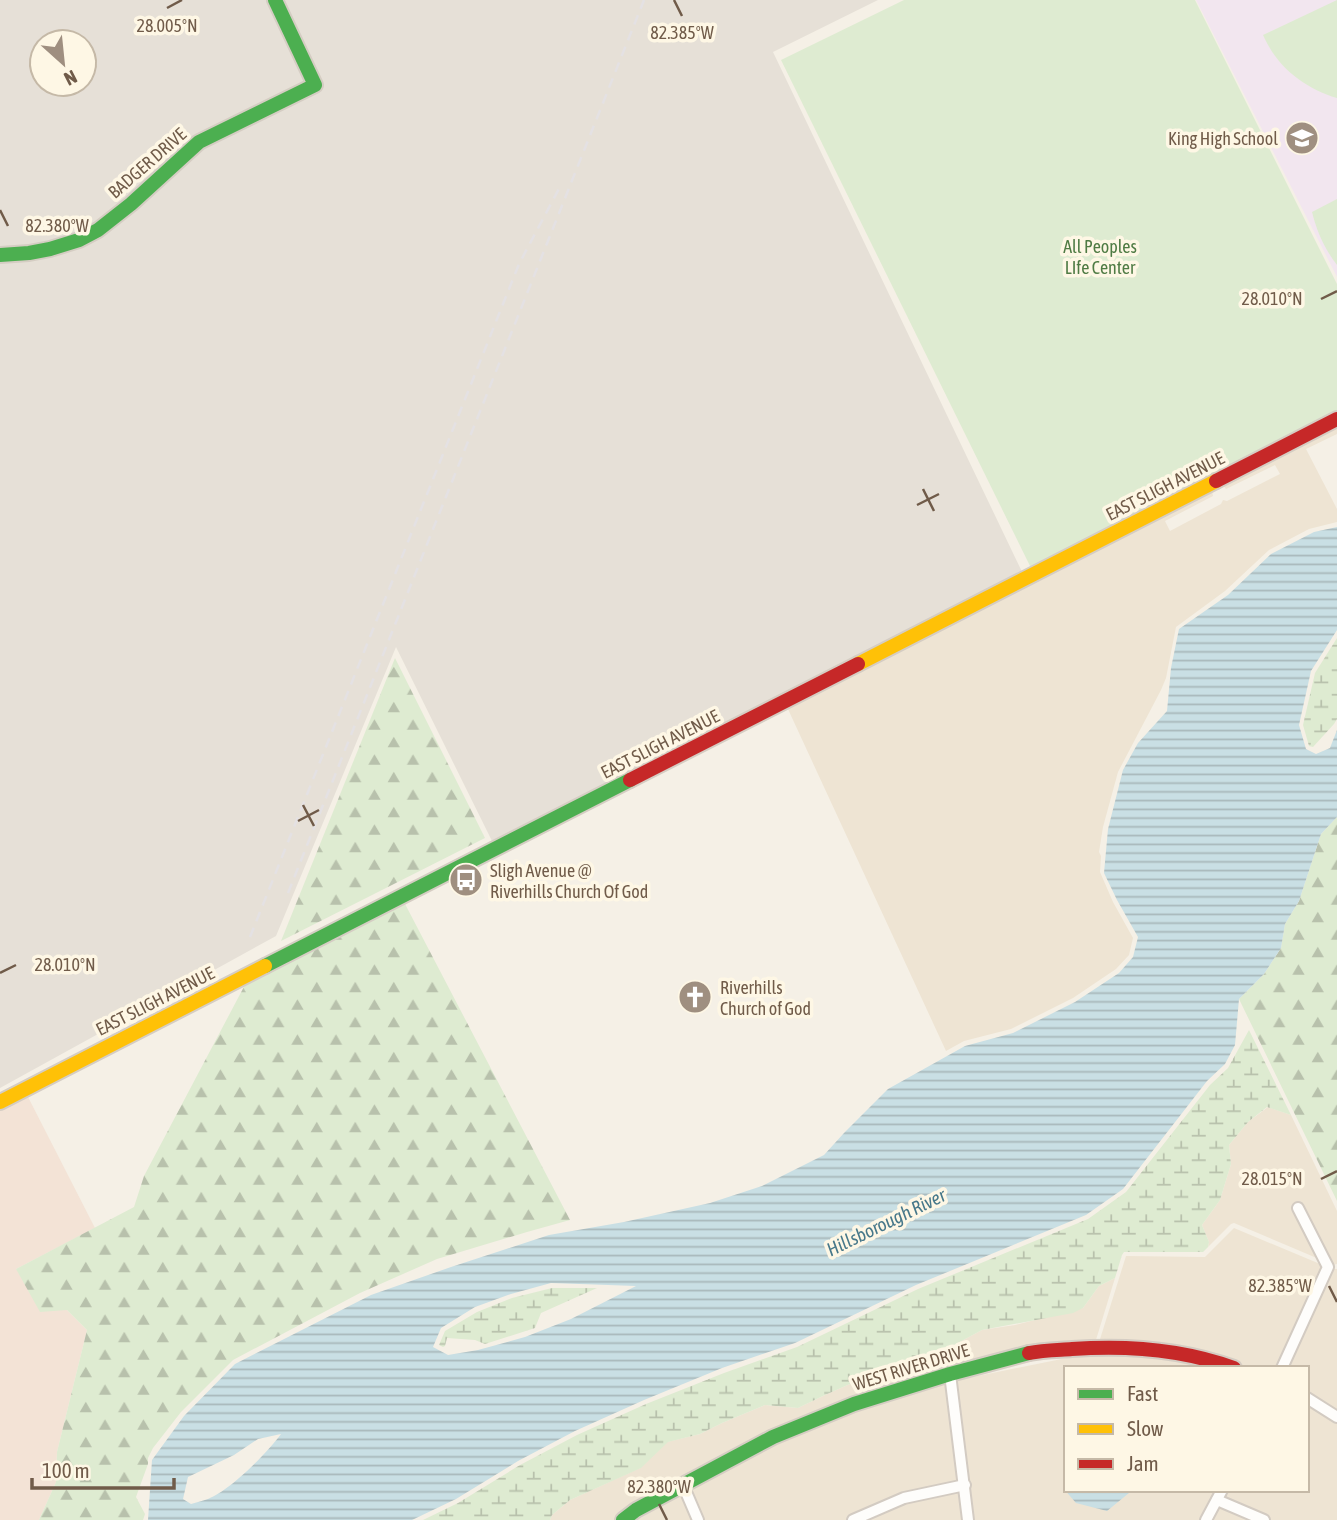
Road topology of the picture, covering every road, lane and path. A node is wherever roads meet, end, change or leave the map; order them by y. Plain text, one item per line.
1 (275, 0) edge
2 (0, 255) edge
3 (1337, 419) edge
4 (0, 1102) edge
5 (1298, 1208) dead end
6 (1228, 1366) edge
7 (1283, 1366) edge
8 (950, 1374) junction
9 (1309, 1399) edge
10 (1337, 1417) edge
11 (683, 1485) junction
12 (965, 1485) junction
13 (1219, 1495) edge
14 (623, 1520) edge
15 (698, 1520) edge
16 (853, 1520) edge
17 (968, 1520) edge
18 (1206, 1520) edge
19 (1264, 1520) edge

1 - 2 street, BADGER DRIVE
3 - 4 street, EAST SLIGH AVENUE
5 - 7 street
6 - 8 street, WEST RIVER DRIVE
8 - 11 street, WEST RIVER DRIVE
8 - 12 street
9 - 10 street
11 - 14 street, WEST RIVER DRIVE
11 - 15 street
12 - 16 street
12 - 17 street
13 - 18 street
13 - 19 street

